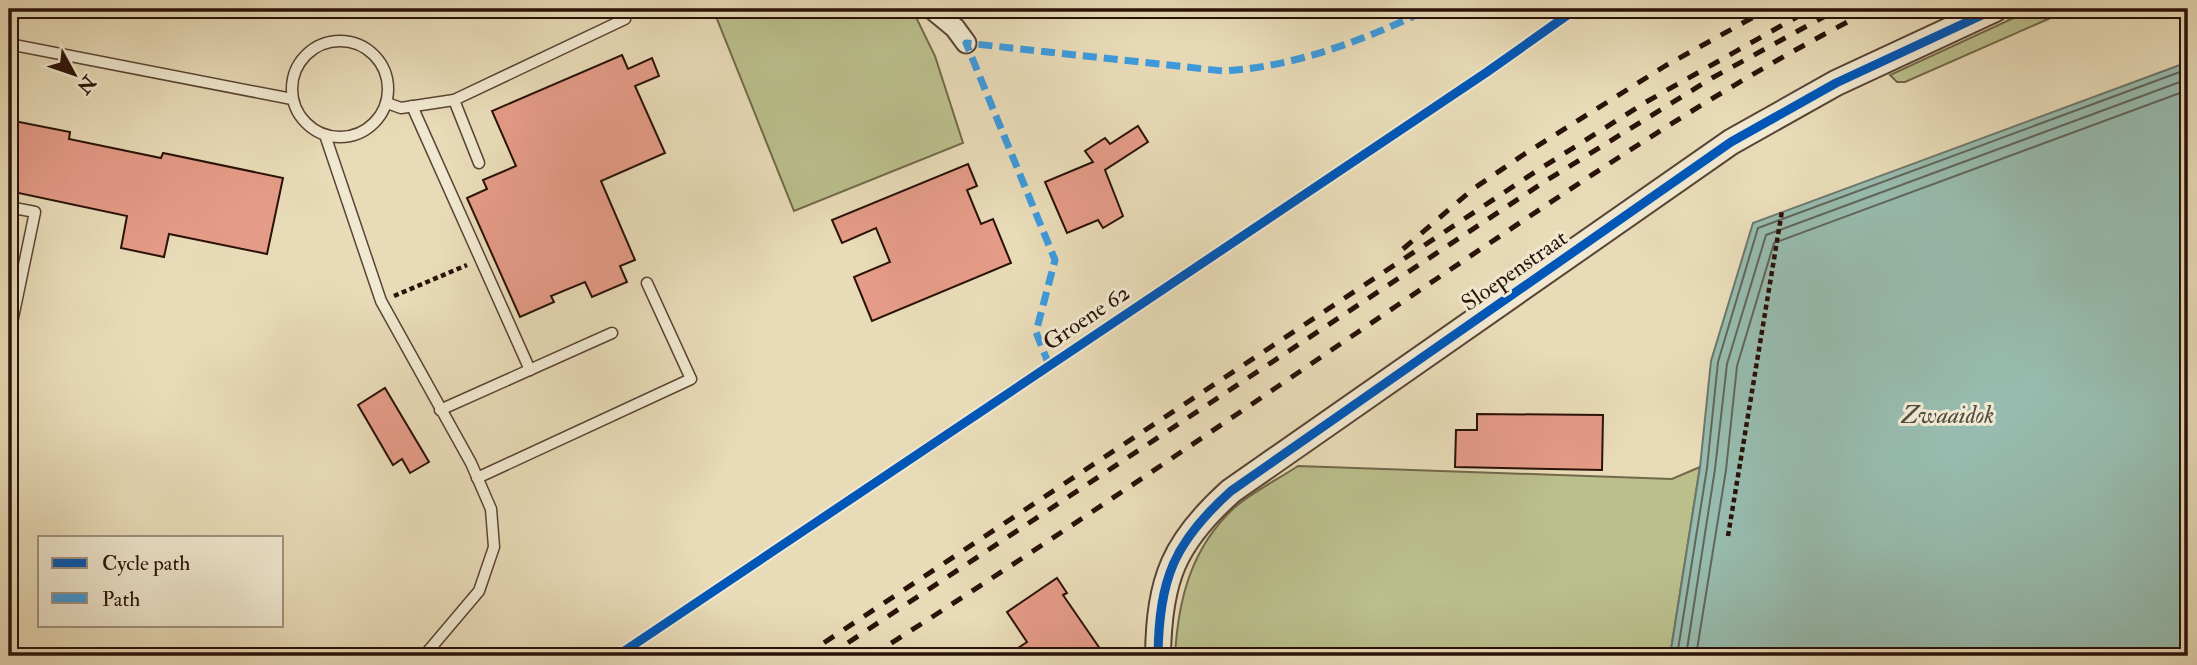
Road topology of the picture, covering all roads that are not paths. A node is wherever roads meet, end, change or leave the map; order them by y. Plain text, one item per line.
1 (932, 9) edge
2 (1995, 9) edge
3 (625, 19) dead end
4 (966, 43) dead end
5 (9, 44) edge
6 (292, 99) junction
7 (454, 100) junction
8 (387, 103) junction
9 (412, 106) junction
10 (324, 135) junction
11 (479, 163) dead end
12 (9, 207) edge
13 (648, 283) dead end
14 (612, 333) dead end
15 (9, 337) edge
16 (530, 370) junction
17 (440, 410) junction
18 (477, 478) junction
19 (424, 656) edge
20 (1158, 656) edge

1 - 4 street
2 - 20 street, Sloepenstraat
3 - 7 lane
5 - 6 lane
6 - 8 lane
6 - 10 lane
7 - 9 lane
7 - 11 lane
8 - 9 lane
8 - 10 lane
9 - 16 lane
10 - 17 lane
12 - 15 lane
13 - 18 lane
14 - 16 lane
16 - 17 lane
17 - 18 lane
18 - 19 lane

